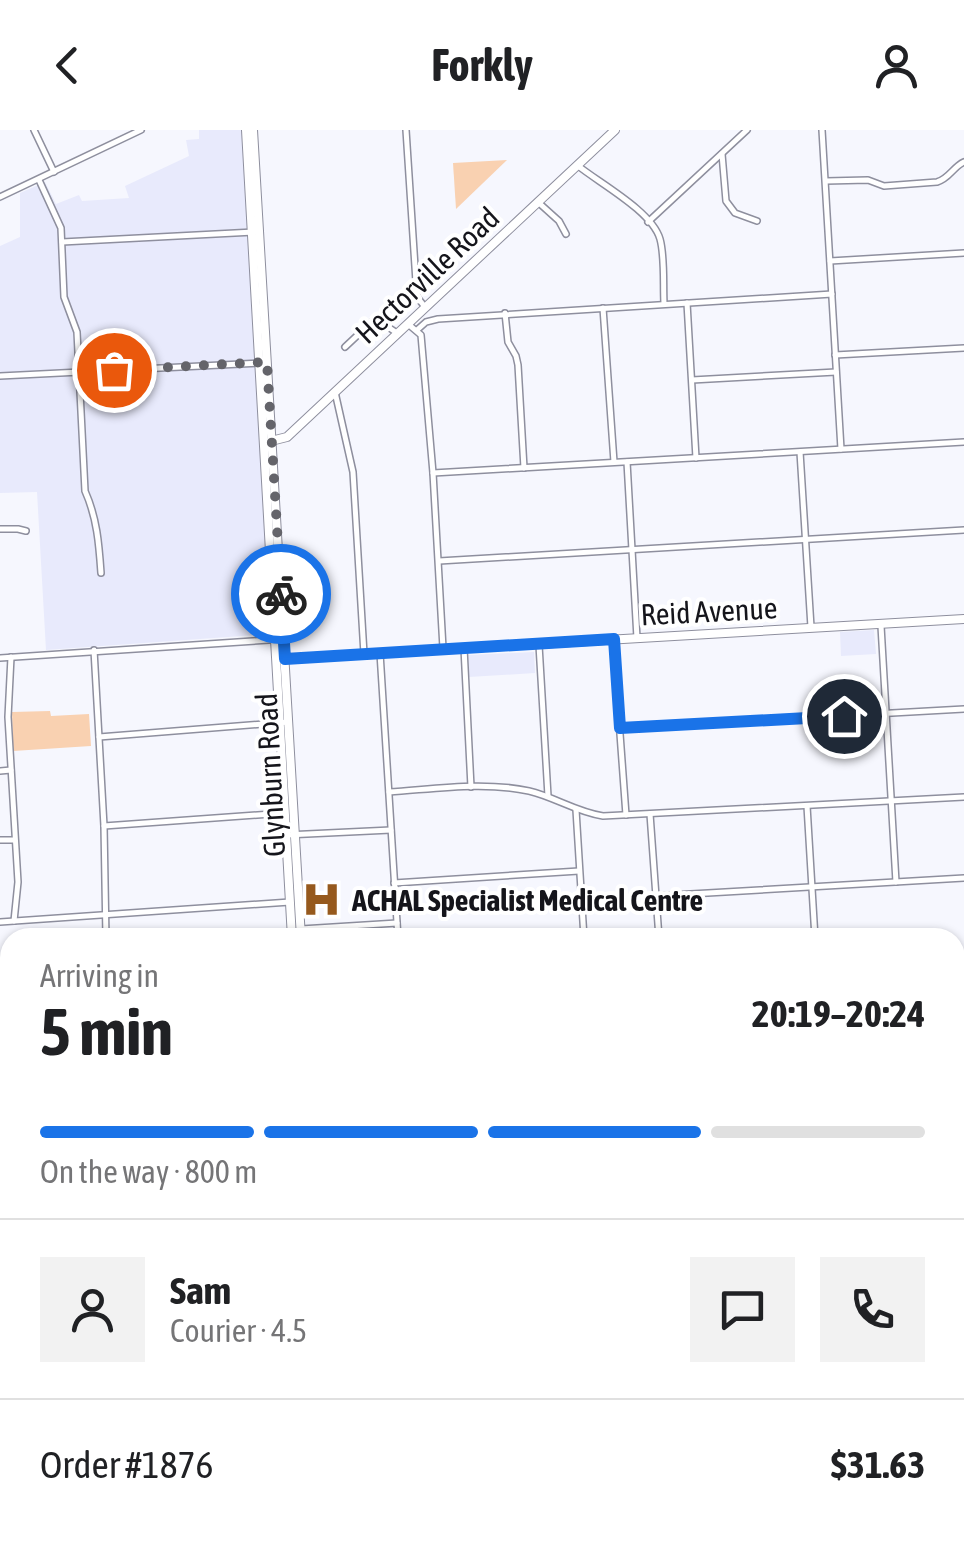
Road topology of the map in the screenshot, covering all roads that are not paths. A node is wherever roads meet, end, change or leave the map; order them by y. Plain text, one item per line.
1 (34, 130) edge
2 (141, 130) edge
3 (250, 130) edge
4 (406, 130) edge
5 (747, 130) edge
6 (822, 130) edge
7 (608, 132) edge
8 (722, 154) junction
9 (964, 162) edge
10 (577, 165) junction
11 (54, 172) junction
12 (40, 180) junction
13 (825, 181) junction
14 (0, 197) edge
15 (538, 202) junction
16 (757, 220) dead end
17 (648, 222) junction
18 (255, 232) junction
19 (566, 234) dead end
20 (62, 242) junction
21 (964, 252) edge
22 (830, 261) junction
23 (832, 294) junction
24 (687, 303) junction
25 (664, 304) junction
26 (426, 307) junction
27 (603, 308) junction
28 (505, 314) junction
29 (378, 317) dead end
30 (408, 324) junction
31 (417, 330) junction
32 (345, 347) dead end
33 (964, 348) edge
34 (835, 354) junction
35 (263, 363) junction
36 (79, 372) junction
37 (836, 372) junction
38 (0, 376) edge
39 (692, 380) junction
40 (335, 392) junction
41 (268, 442) junction
42 (964, 442) edge
43 (842, 449) junction
44 (800, 452) junction
45 (696, 458) junction
46 (614, 462) junction
47 (628, 462) junction
48 (524, 468) junction
49 (433, 473) junction
50 (0, 530) edge
51 (964, 530) edge
52 (26, 531) dead end
53 (805, 539) junction
54 (633, 550) junction
55 (438, 561) junction
56 (101, 573) dead end
57 (964, 619) edge
58 (881, 623) junction
59 (811, 628) junction
60 (638, 638) junction
61 (280, 639) junction
62 (614, 639) junction
63 (539, 644) junction
64 (464, 648) junction
65 (94, 650) junction
66 (443, 650) junction
67 (380, 653) junction
68 (364, 654) junction
69 (11, 656) junction
70 (0, 658) edge
71 (281, 659) junction
72 (964, 709) edge
73 (886, 713) junction
74 (284, 723) junction
75 (620, 728) junction
76 (99, 737) junction
77 (0, 770) edge
78 (11, 770) junction
79 (471, 787) junction
80 (389, 792) junction
81 (548, 796) junction
82 (964, 797) edge
83 (890, 801) junction
84 (807, 806) junction
85 (576, 810) junction
86 (289, 813) junction
87 (650, 814) junction
88 (626, 816) junction
89 (104, 826) junction
90 (391, 830) junction
91 (291, 835) junction
92 (0, 840) edge
93 (14, 840) junction
94 (579, 872) junction
95 (964, 878) edge
96 (896, 882) junction
97 (394, 883) junction
98 (812, 887) junction
99 (656, 896) junction
100 (290, 902) junction
101 (105, 913) junction
102 (14, 921) junction
103 (0, 922) edge
104 (397, 923) junction
105 (106, 928) edge
106 (291, 928) edge
107 (300, 928) edge
108 (349, 928) edge
109 (397, 928) edge
110 (583, 928) edge
111 (658, 928) edge
112 (814, 928) edge

1 - 11 street
2 - 11 street
3 - 18 street, Glynburn Road
4 - 26 street
5 - 8 street
6 - 13 street
7 - 10 street, Hectorville Road
8 - 16 street
8 - 17 street
9 - 13 street
10 - 15 street, Hectorville Road
10 - 17 street
11 - 12 street
12 - 14 street
12 - 20 street
13 - 22 street
15 - 19 street
15 - 26 street, Hectorville Road
17 - 25 street
18 - 20 street
18 - 35 street, Glynburn Road
20 - 36 street
21 - 22 street
22 - 23 street
23 - 24 street
23 - 34 street
24 - 25 street
24 - 39 street
25 - 27 street
26 - 30 street, Hectorville Road
27 - 28 street
27 - 46 street
28 - 31 street
28 - 48 street
29 - 32 street
30 - 31 street
30 - 40 street, Hectorville Road
31 - 49 street
33 - 34 street
34 - 37 street
35 - 36 street
35 - 41 street, Glynburn Road
36 - 38 street
36 - 56 street
37 - 39 street
37 - 43 street
39 - 45 street
40 - 41 street, Hectorville Road
40 - 68 street
41 - 61 street, Glynburn Road
42 - 43 street
43 - 44 street
44 - 45 street
44 - 53 street
45 - 47 street
46 - 47 street
46 - 48 street
47 - 54 street
48 - 49 street
49 - 55 street
50 - 52 street
51 - 53 street
53 - 54 street
53 - 59 street
54 - 55 street
54 - 60 street
55 - 66 street
57 - 58 street, Reid Avenue
58 - 59 street, Reid Avenue
58 - 73 street
59 - 60 street, Reid Avenue
60 - 62 street, Reid Avenue
61 - 65 street
61 - 71 street, Glynburn Road
62 - 63 street, Reid Avenue
62 - 75 street
63 - 64 street, Reid Avenue
63 - 81 street
64 - 66 street, Reid Avenue
64 - 79 street
65 - 69 street
65 - 76 street
66 - 67 street, Reid Avenue
67 - 68 street, Reid Avenue
67 - 80 street
68 - 71 street, Reid Avenue
69 - 70 street
69 - 78 street
71 - 74 street, Glynburn Road
72 - 73 street
73 - 75 street
73 - 83 street
74 - 76 street
74 - 86 street, Glynburn Road
75 - 88 street
76 - 89 street
77 - 78 street
78 - 93 street
79 - 80 street
79 - 81 street
80 - 90 street
81 - 85 street
82 - 83 street
83 - 84 street
83 - 96 street
84 - 87 street
84 - 98 street
85 - 88 street
85 - 94 street
86 - 89 street
86 - 91 street, Glynburn Road
87 - 88 street
87 - 99 street
89 - 101 street
90 - 91 street
90 - 97 street
91 - 100 street, Glynburn Road
91 - 107 street, Glynburn Road
92 - 93 street
93 - 102 street
94 - 97 street
94 - 110 street
95 - 96 street
96 - 98 street
97 - 104 street
98 - 99 street
98 - 112 street
99 - 111 street
100 - 101 street
100 - 106 street, Glynburn Road
101 - 102 street
101 - 105 street
102 - 103 street
104 - 108 street
104 - 109 street

